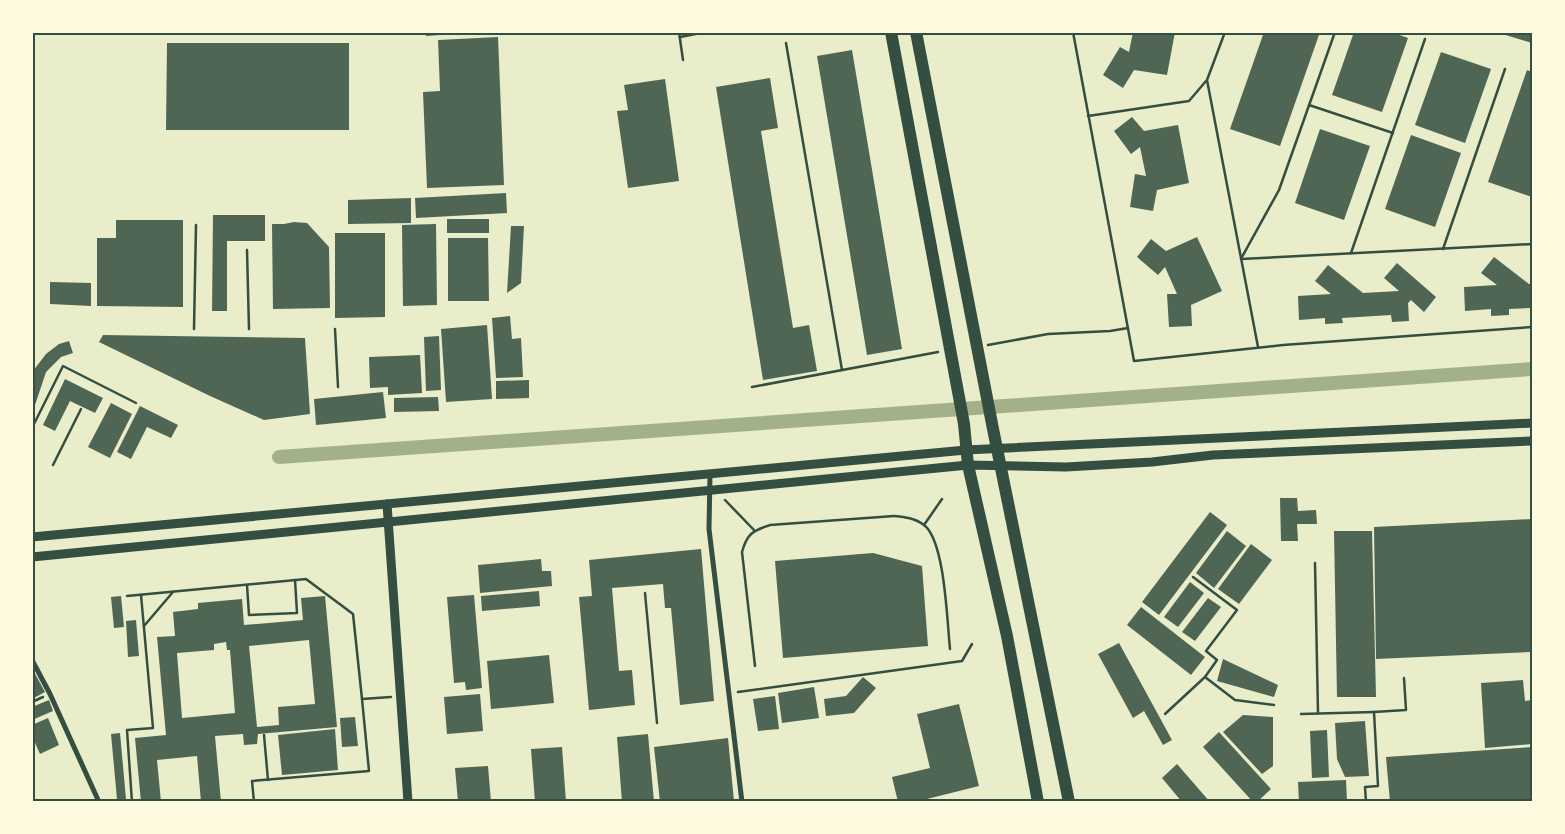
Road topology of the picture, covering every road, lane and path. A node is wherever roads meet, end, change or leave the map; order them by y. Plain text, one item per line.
1 (679, 32) edge
2 (706, 32) edge
3 (892, 32) edge
4 (916, 32) edge
5 (1073, 32) edge
6 (1224, 32) edge
7 (1335, 32) edge
8 (680, 37) junction
9 (1425, 40) dead end
10 (786, 43) dead end
11 (683, 60) dead end
12 (1505, 69) dead end
13 (1207, 80) junction
14 (1310, 105) junction
15 (1088, 116) junction
16 (1392, 133) junction
17 (196, 225) dead end
18 (1532, 244) edge
19 (1443, 249) junction
20 (247, 250) dead end
21 (1351, 253) junction
22 (1241, 258) junction
23 (1532, 327) edge
24 (1128, 328) junction
25 (249, 329) dead end
26 (335, 329) dead end
27 (194, 330) dead end
28 (976, 347) junction
29 (1258, 348) junction
30 (950, 350) junction
31 (842, 370) junction
32 (338, 387) dead end
33 (752, 387) dead end
34 (136, 403) dead end
35 (82, 409) dead end
36 (1532, 423) edge
37 (32, 428) edge
38 (1532, 441) edge
39 (997, 449) junction
40 (966, 450) junction
41 (968, 464) junction
42 (53, 465) dead end
43 (1000, 465) junction
44 (710, 474) junction
45 (709, 490) junction
46 (942, 499) dead end
47 (725, 500) dead end
48 (388, 504) junction
49 (389, 522) junction
50 (924, 525) junction
51 (754, 530) junction
52 (32, 536) edge
53 (32, 557) edge
54 (1315, 563) dead end
55 (1193, 577) dead end
56 (295, 580) junction
57 (247, 585) junction
58 (173, 592) junction
59 (645, 593) dead end
60 (141, 595) junction
61 (127, 596) dead end
62 (144, 626) junction
63 (972, 644) dead end
64 (950, 649) dead end
65 (32, 660) edge
66 (756, 666) dead end
67 (1205, 677) junction
68 (1404, 678) dead end
69 (729, 693) junction
70 (401, 697) junction
71 (362, 699) junction
72 (1274, 705) dead end
73 (1374, 712) junction
74 (1318, 713) junction
75 (1165, 714) dead end
76 (1301, 714) dead end
77 (657, 723) dead end
78 (264, 735) dead end
79 (268, 780) junction
80 (99, 802) edge
81 (132, 802) edge
82 (254, 802) edge
83 (408, 802) edge
84 (742, 802) edge
85 (1038, 802) edge
86 (1069, 802) edge
87 (1366, 802) edge

1 - 8 path
2 - 8 path
3 - 30 main road
4 - 28 main road
5 - 15 path
6 - 13 path
7 - 14 path
8 - 11 path
9 - 16 path
10 - 31 path
12 - 19 path
13 - 15 path
13 - 22 path
14 - 16 path
14 - 22 path
15 - 24 path
16 - 21 path
17 - 27 path
18 - 19 path
19 - 21 path
20 - 25 path
21 - 22 path
22 - 29 path
23 - 29 path
24 - 28 path
24 - 29 path
26 - 32 path
28 - 39 main road
30 - 31 path
30 - 40 main road
31 - 33 path
34 - 37 path
35 - 42 path
36 - 39 street
38 - 43 street
39 - 40 street
39 - 43 main road
40 - 41 main road
40 - 44 street
41 - 43 street
41 - 45 street
41 - 85 main road
43 - 86 main road
44 - 45 street
44 - 48 street
45 - 49 street
45 - 69 street
46 - 50 path
47 - 51 path
48 - 49 street
48 - 52 street
49 - 53 street
49 - 70 street
50 - 51 path
50 - 64 path
51 - 66 path
54 - 74 path
55 - 67 path
56 - 57 path
56 - 57 path
56 - 71 path
57 - 58 path
58 - 60 path
58 - 62 path
59 - 77 path
60 - 61 path
60 - 62 path
62 - 81 path
63 - 69 path
65 - 80 street
67 - 72 path
67 - 75 path
68 - 73 path
69 - 84 street
70 - 71 path
70 - 83 street
71 - 79 path
73 - 74 path
73 - 87 path
74 - 76 path
78 - 79 path
79 - 82 path

